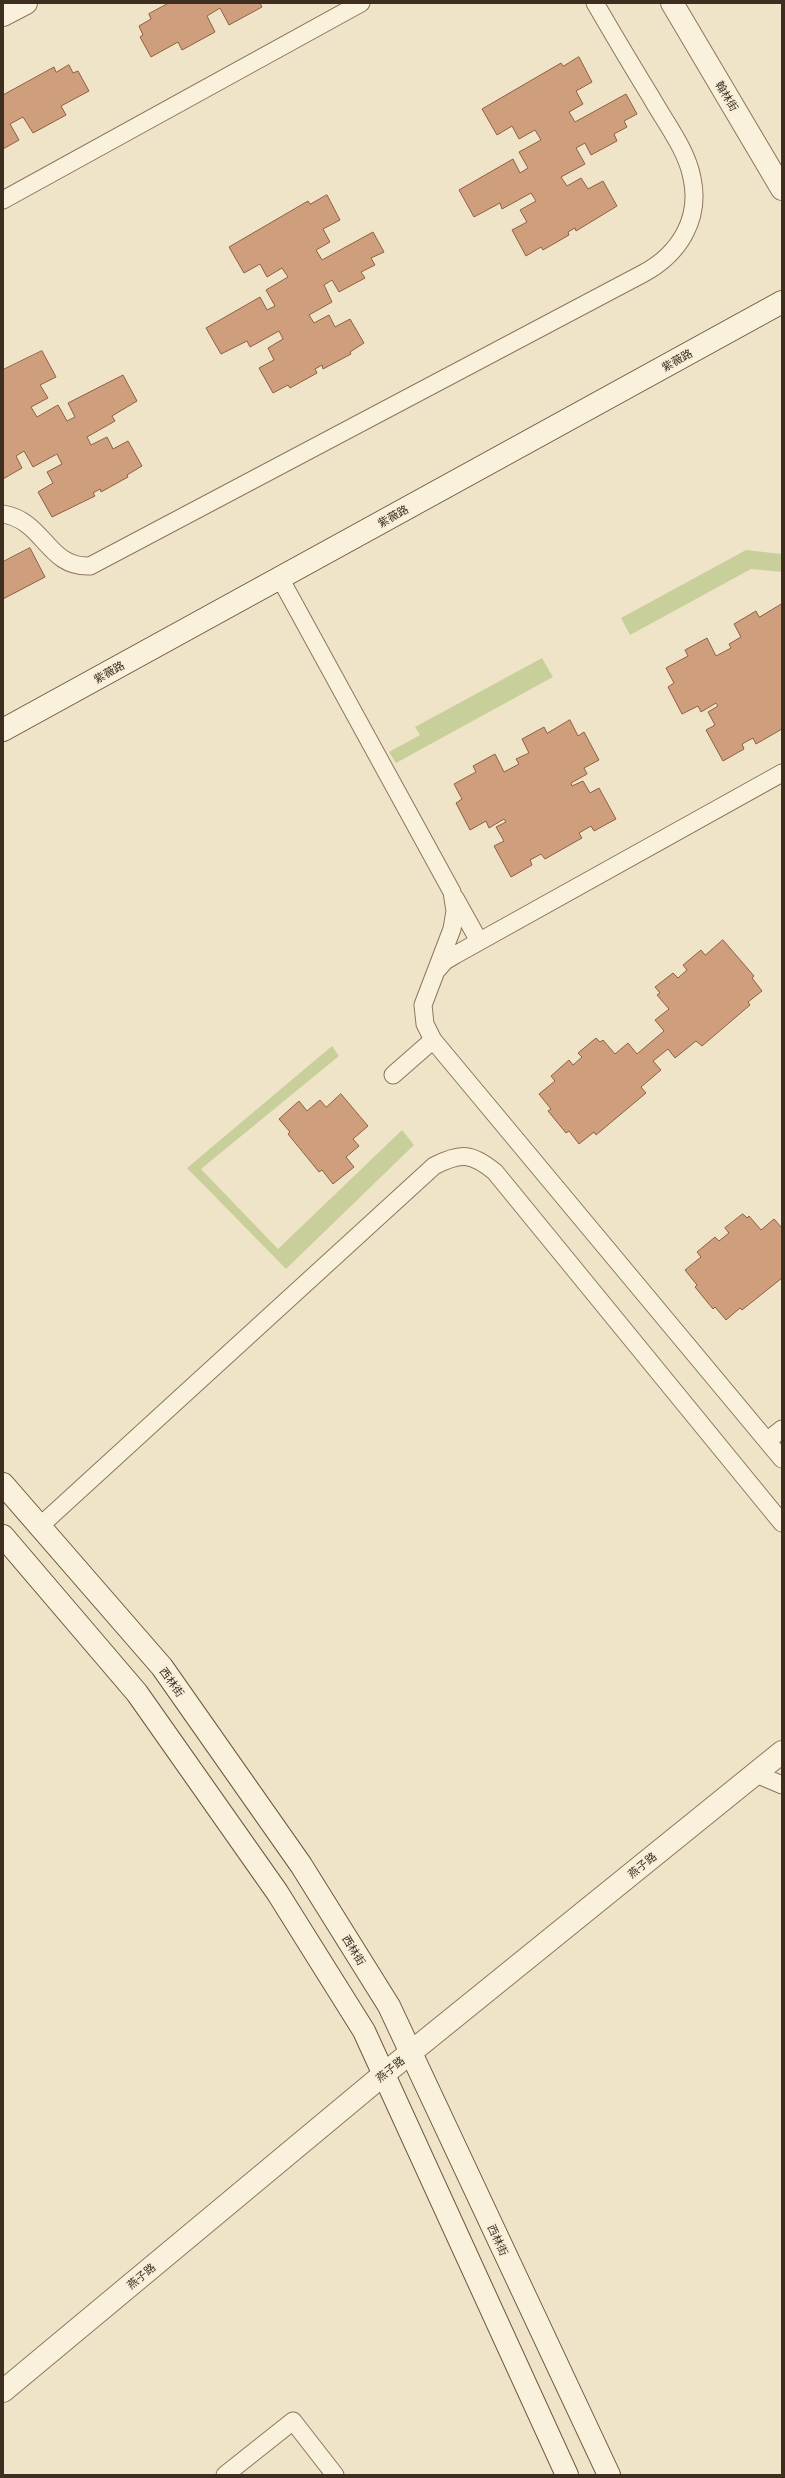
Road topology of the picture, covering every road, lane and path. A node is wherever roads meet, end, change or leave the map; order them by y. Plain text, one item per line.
1 (26, 3) edge
2 (361, 3) edge
3 (595, 3) edge
4 (672, 3) edge
5 (3, 15) edge
6 (782, 189) edge
7 (3, 200) edge
8 (782, 302) edge
9 (3, 514) edge
10 (280, 578) junction
11 (3, 730) edge
12 (782, 773) edge
13 (452, 892) junction
14 (479, 941) junction
15 (434, 974) junction
16 (433, 1040) junction
17 (393, 1075) dead end
18 (782, 1429) edge
19 (767, 1442) junction
20 (782, 1459) edge
21 (3, 1484) edge
22 (782, 1523) edge
23 (40, 1526) junction
24 (3, 1536) edge
25 (782, 1752) edge
26 (756, 1774) junction
27 (782, 1785) edge
28 (410, 2053) junction
29 (384, 2074) junction
30 (3, 2391) edge
31 (225, 2475) edge
32 (335, 2475) edge
33 (567, 2475) edge
34 (609, 2475) edge

1 - 5 main road
2 - 7 lane
3 - 9 lane
4 - 6 main road, 翰林街
8 - 10 main road, 紫薇路
10 - 11 main road, 紫薇路
10 - 13 lane
12 - 14 lane
13 - 14 lane
13 - 15 lane
14 - 15 lane
15 - 16 lane
16 - 17 lane
16 - 19 lane
18 - 19 lane
19 - 20 lane
21 - 23 main road, 西林街
22 - 23 lane
23 - 28 main road, 西林街
24 - 29 main road
25 - 26 main road, 燕子路
26 - 27 lane
26 - 28 main road, 燕子路
28 - 29 main road, 燕子路
28 - 34 main road, 西林街
29 - 30 main road, 燕子路
29 - 33 main road
31 - 32 lane

